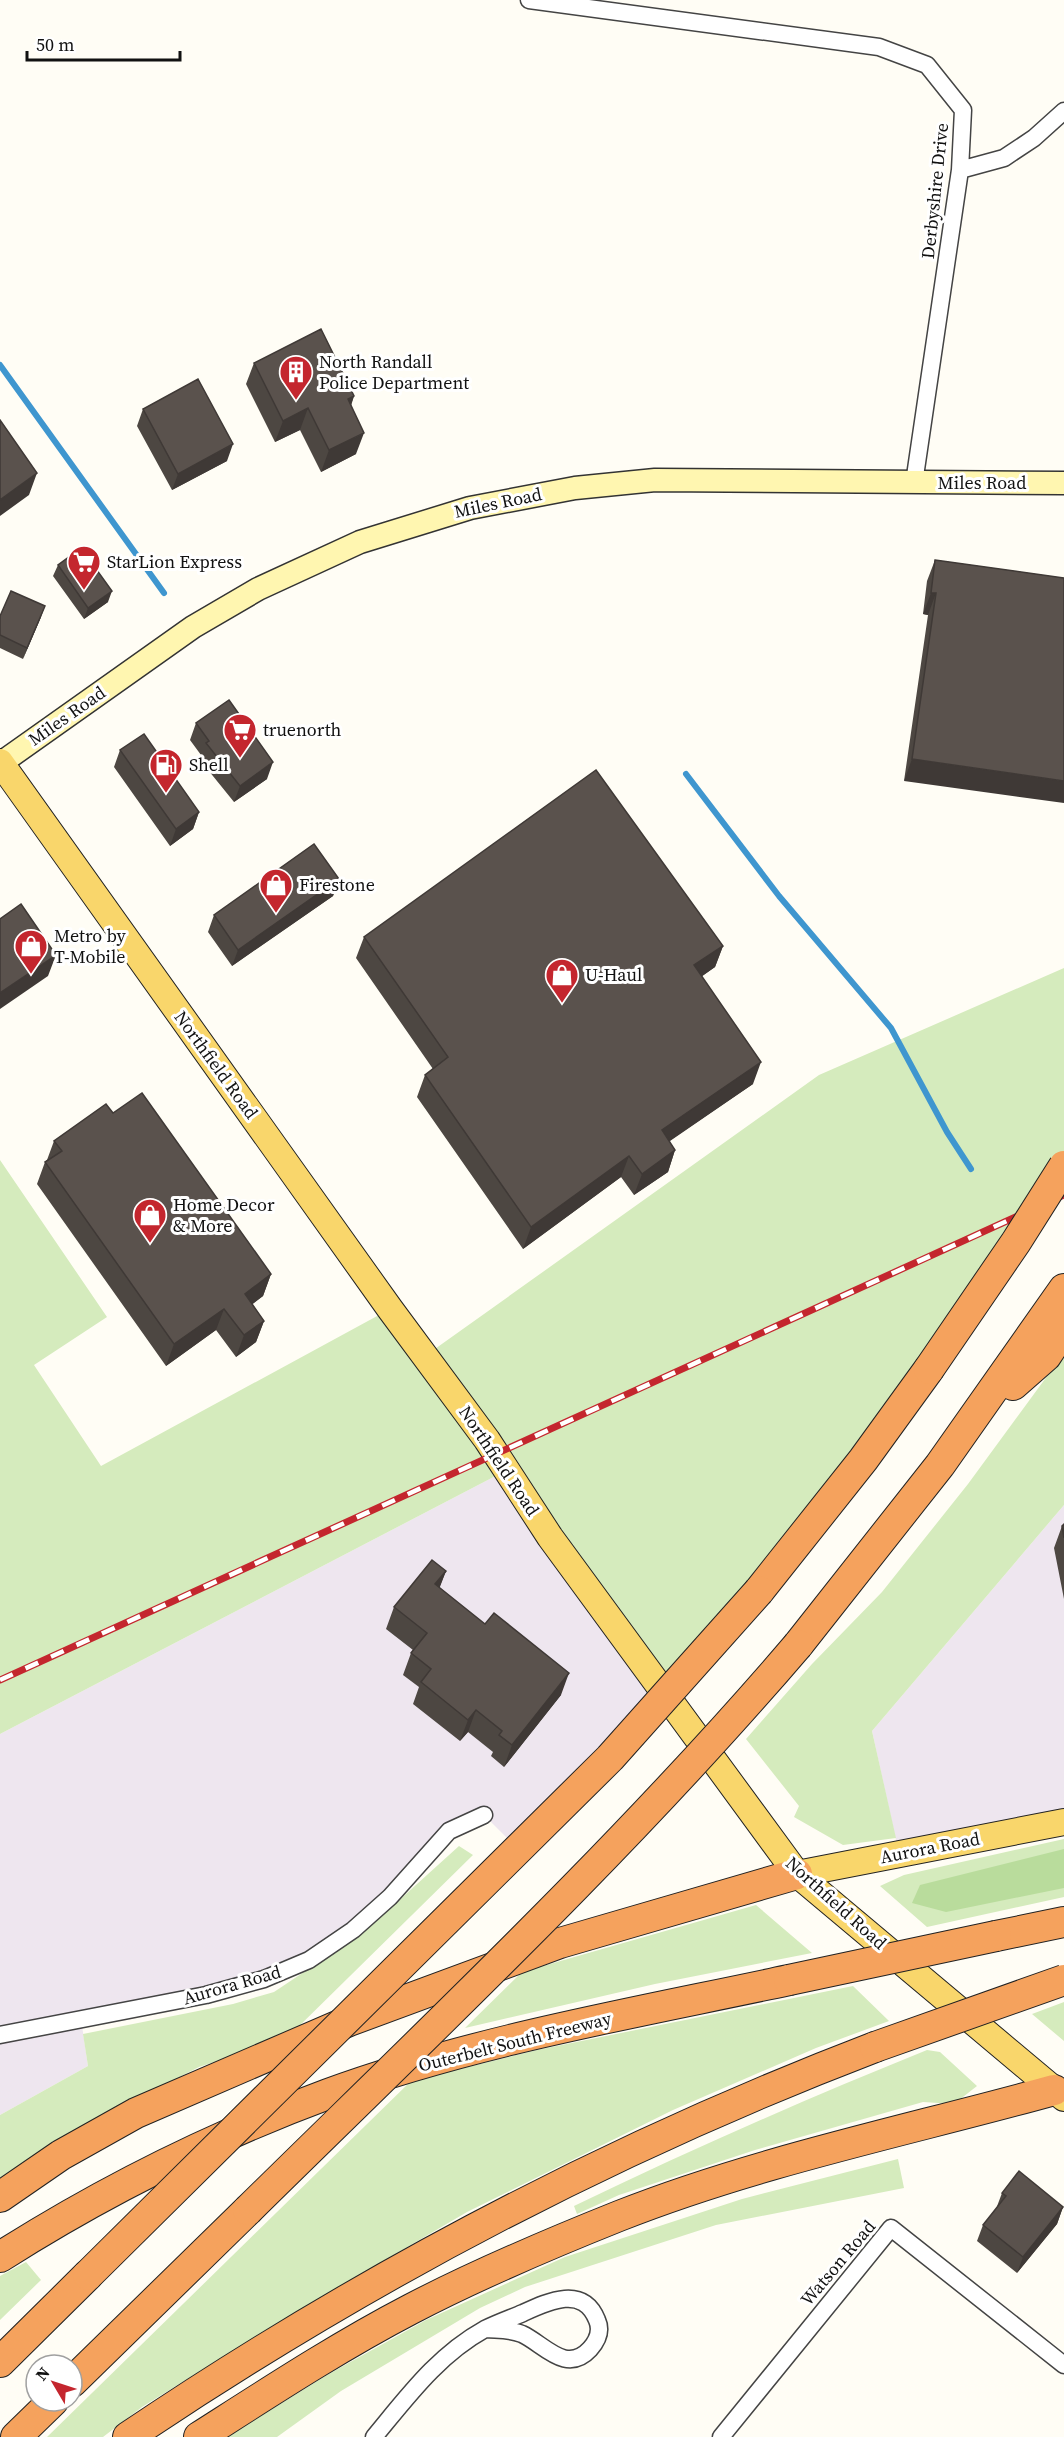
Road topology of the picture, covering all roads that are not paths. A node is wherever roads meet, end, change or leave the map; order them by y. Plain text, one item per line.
1 (529, 0) edge
2 (1064, 111) edge
3 (960, 170) junction
4 (914, 483) junction
5 (1064, 483) edge
6 (0, 763) edge
7 (1064, 1166) edge
8 (1064, 1289) edge
9 (1056, 1322) edge
10 (483, 1815) dead end
11 (1064, 1821) edge
12 (797, 1874) junction
13 (1064, 1922) edge
14 (1064, 1980) edge
15 (0, 2035) edge
16 (1061, 2092) edge
17 (0, 2197) edge
18 (0, 2257) edge
19 (486, 2329) junction
20 (0, 2362) edge
21 (1064, 2365) edge
22 (84, 2370) edge
23 (41, 2413) edge
24 (16, 2437) edge
25 (128, 2437) edge
26 (199, 2437) edge
27 (374, 2437) edge
28 (721, 2437) edge

1 - 3 street, Derbyshire Drive
2 - 3 street
3 - 4 street, Derbyshire Drive
4 - 5 main road, Miles Road
4 - 6 main road, Miles Road
6 - 12 main road, Northfield Road
7 - 20 highway, bridge
8 - 9 highway
9 - 22 highway, bridge
10 - 15 street, Aurora Road
11 - 12 main road, Aurora Road
12 - 16 main road, Northfield Road
12 - 17 highway
13 - 18 highway, Outerbelt South Freeway, bridge
14 - 25 highway, bridge
16 - 26 highway
19 - 19 street
19 - 27 street
21 - 28 street, Watson Road
23 - 24 highway

